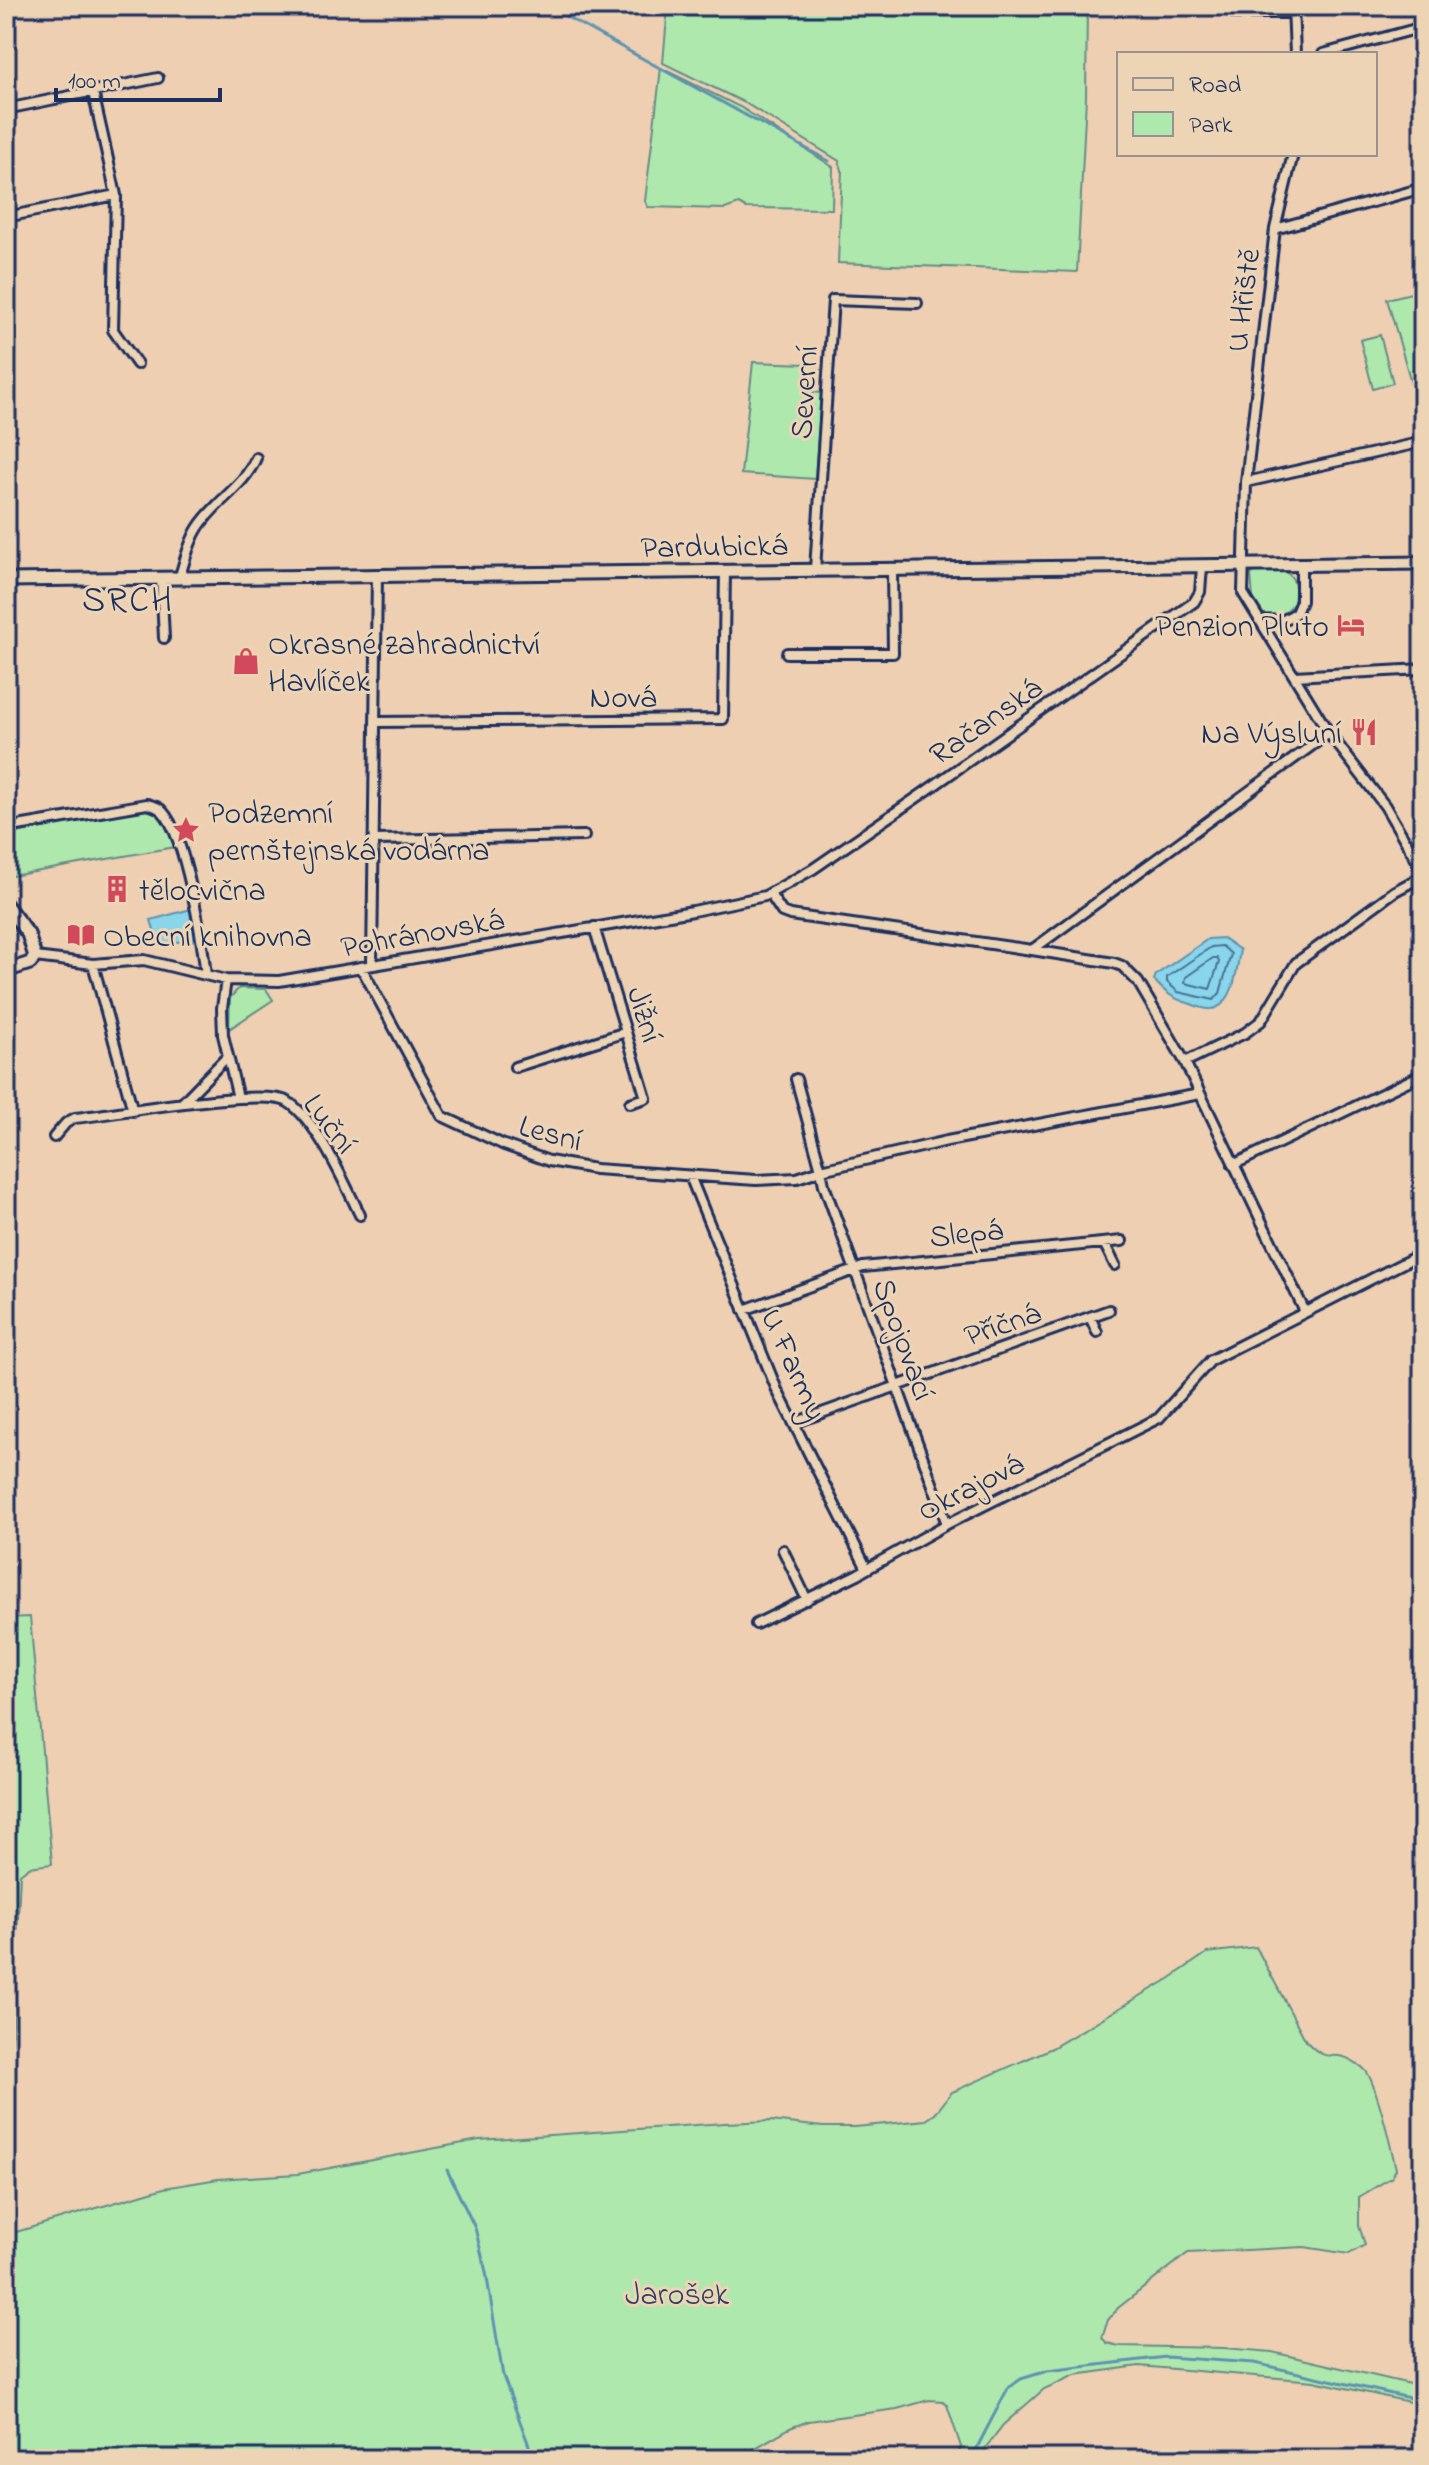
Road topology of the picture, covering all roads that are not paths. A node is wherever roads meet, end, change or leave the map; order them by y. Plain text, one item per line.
1 (1293, 10) edge
2 (1235, 13) dead end
3 (1423, 27) edge
4 (1295, 52) edge
5 (1330, 52) edge
6 (158, 78) dead end
7 (93, 92) junction
8 (6, 109) edge
9 (1293, 156) edge
10 (1423, 188) edge
11 (116, 195) junction
12 (6, 217) edge
13 (1275, 229) junction
14 (917, 303) dead end
15 (137, 364) dead end
16 (1423, 442) edge
17 (256, 458) dead end
18 (1246, 482) junction
19 (1423, 563) edge
20 (1301, 565) junction
21 (1243, 566) junction
22 (1202, 567) junction
23 (815, 569) junction
24 (892, 570) junction
25 (725, 571) junction
26 (377, 574) junction
27 (180, 576) junction
28 (161, 577) junction
29 (6, 580) edge
30 (1259, 620) junction
31 (164, 638) dead end
32 (787, 653) dead end
33 (1423, 669) edge
34 (1294, 676) junction
35 (375, 722) junction
36 (1329, 733) junction
37 (6, 828) edge
38 (584, 836) dead end
39 (375, 840) junction
40 (1423, 873) edge
41 (770, 894) junction
42 (6, 905) edge
43 (594, 927) junction
44 (1032, 950) junction
45 (35, 957) junction
46 (93, 964) junction
47 (372, 964) junction
48 (361, 967) junction
49 (6, 971) edge
50 (206, 975) junction
51 (226, 980) junction
52 (626, 1032) junction
53 (227, 1057) junction
54 (1185, 1062) junction
55 (515, 1067) dead end
56 (1423, 1074) edge
57 (796, 1079) dead end
58 (1200, 1094) junction
59 (238, 1098) junction
60 (630, 1103) dead end
61 (181, 1104) junction
62 (133, 1111) junction
63 (54, 1137) dead end
64 (1233, 1165) junction
65 (821, 1170) junction
66 (690, 1176) junction
67 (360, 1215) dead end
68 (1122, 1241) dead end
69 (1104, 1243) junction
70 (1423, 1253) edge
71 (1115, 1265) dead end
72 (854, 1270) junction
73 (744, 1310) junction
74 (1109, 1310) dead end
75 (1305, 1312) junction
76 (1090, 1317) junction
77 (1097, 1332) dead end
78 (896, 1385) junction
79 (794, 1423) junction
80 (947, 1524) junction
81 (783, 1550) dead end
82 (866, 1567) junction
83 (807, 1600) junction
84 (756, 1624) dead end

1 - 2 street
1 - 4 street
3 - 5 street
6 - 7 street
7 - 8 street
7 - 11 street
9 - 13 street
10 - 13 street, U Hřiště
11 - 12 street
11 - 15 street
13 - 18 street, U Hřiště
14 - 23 street, Severní
16 - 18 street
17 - 27 street
18 - 21 street, U Hřiště
19 - 20 street, Pardubická
20 - 21 street, Pardubická
20 - 30 street
21 - 22 street, Pardubická
21 - 30 street
22 - 24 street, Pardubická
22 - 41 street, Račanská
23 - 24 street, Pardubická
23 - 25 street, Pardubická
24 - 32 street
25 - 26 street, Pardubická
25 - 35 street, Nová
26 - 27 street, Pardubická
26 - 35 street
27 - 28 street, Pardubická
28 - 29 street, Pardubická
28 - 31 street
30 - 34 street
33 - 34 street
34 - 36 street
35 - 39 street
36 - 40 street
36 - 44 street
37 - 50 street
38 - 39 street
39 - 47 street
40 - 54 street
41 - 43 street, Pohránovská
41 - 44 street
42 - 45 street
43 - 47 street, Pohránovská
43 - 52 street, Jižní
44 - 54 street
45 - 46 street, Pohránovská
45 - 49 street
46 - 50 street, Pohránovská
46 - 62 street
47 - 48 street, Pohránovská
48 - 51 street, Pohránovská
48 - 66 street, Lesní
50 - 51 street, Pohránovská
51 - 53 street
52 - 55 street
52 - 60 street, Jižní
53 - 59 street
53 - 61 street
54 - 58 street
56 - 64 street
57 - 65 street
58 - 64 street
58 - 65 street, Lesní
59 - 61 street, Luční
59 - 67 street, Luční
61 - 62 street, Luční
62 - 63 street, Luční
64 - 75 street
65 - 66 street, Lesní
65 - 72 street, Spojovací
66 - 73 street, U Farmy
68 - 69 street, Slepá
69 - 71 street
69 - 72 street, Slepá
70 - 75 street, Okrajová
72 - 73 street, Slepá
72 - 78 street, Spojovací
73 - 79 street, U Farmy
74 - 76 street, Příčná
75 - 80 street, Okrajová
76 - 77 street, Příčná
76 - 78 street, Příčná
78 - 79 street, Příčná
78 - 80 street, Spojovací
79 - 82 street, U Farmy
80 - 82 street, Okrajová
81 - 83 street
82 - 83 street, Okrajová
83 - 84 street, Okrajová

